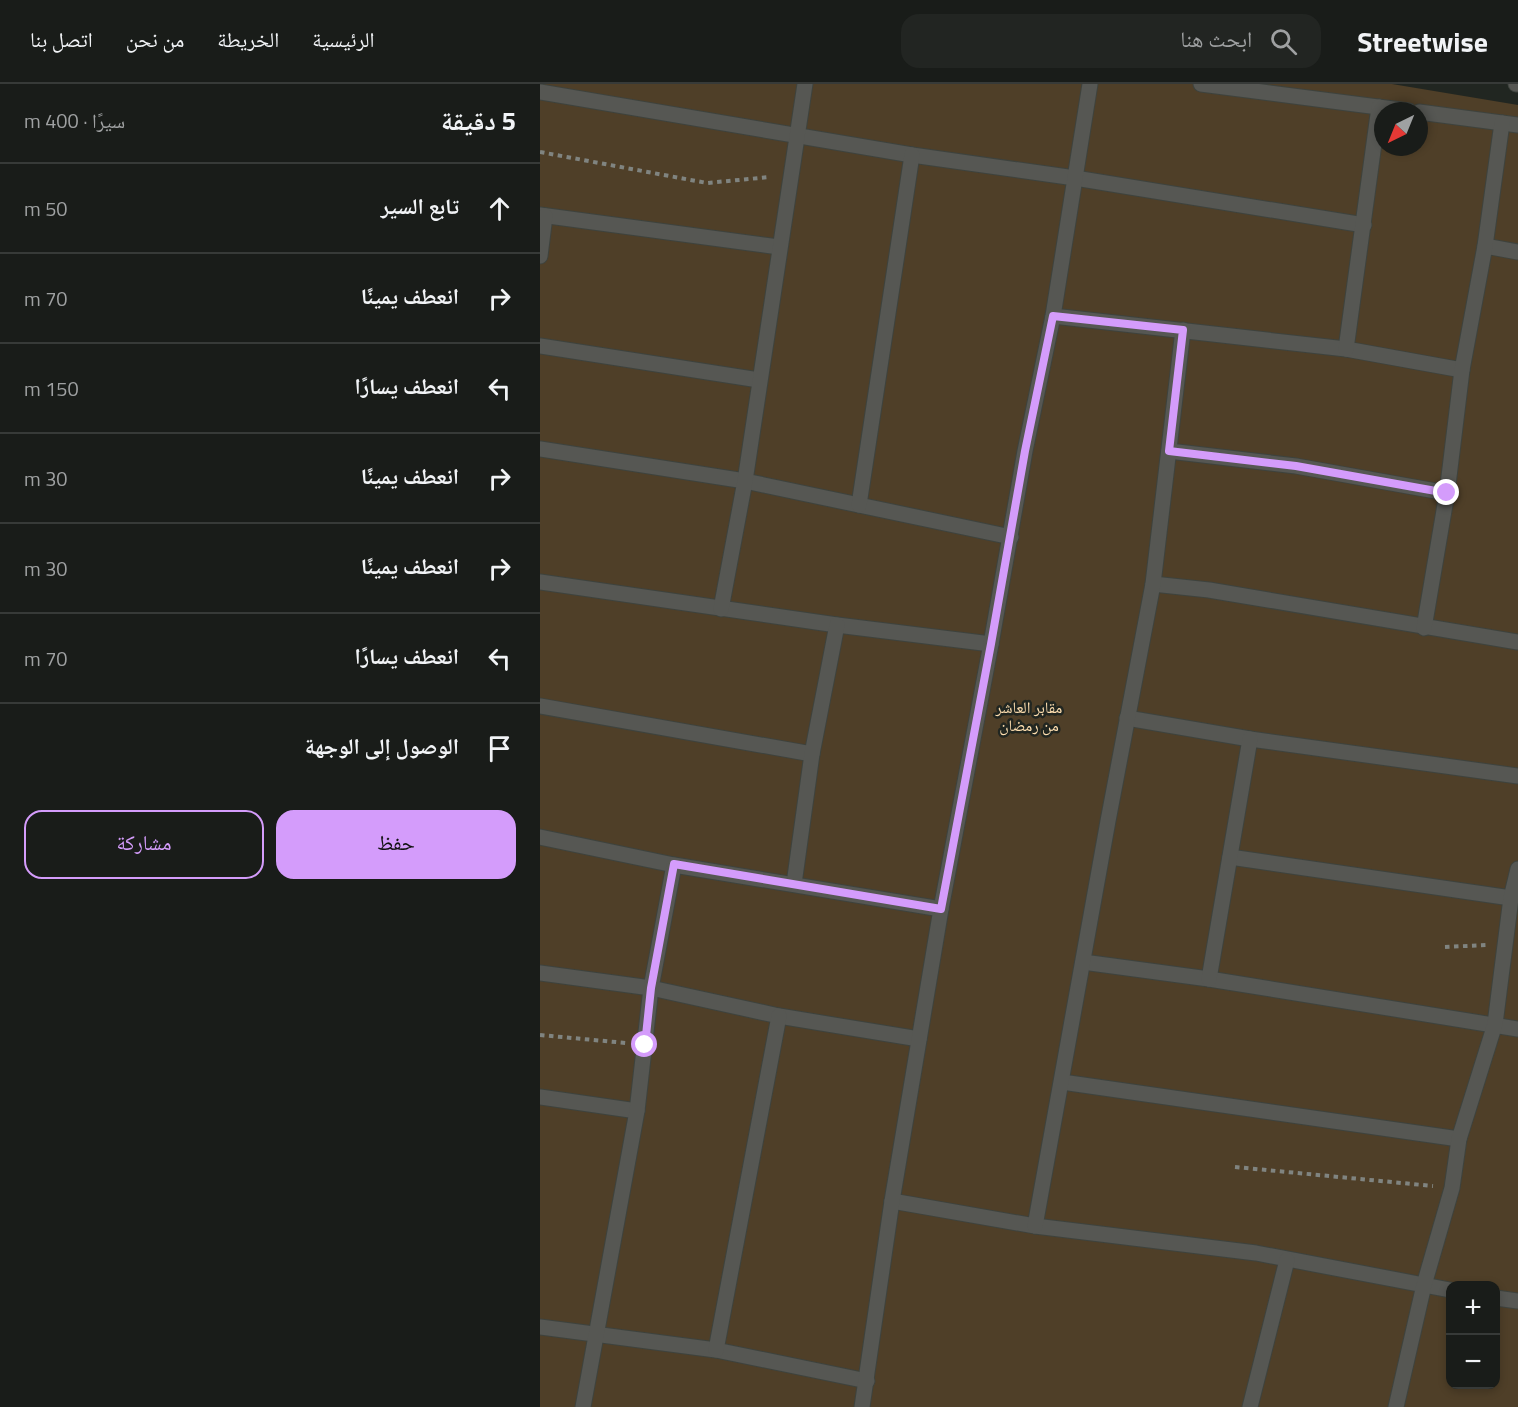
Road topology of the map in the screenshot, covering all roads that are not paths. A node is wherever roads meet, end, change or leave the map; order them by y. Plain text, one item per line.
1 (805, 84) edge
2 (1090, 84) edge
3 (1201, 84) edge
4 (540, 92) edge
5 (1374, 106) edge
6 (1428, 113) edge
7 (1502, 123) junction
8 (1518, 125) edge
9 (796, 135) junction
10 (1374, 146) edge
11 (912, 155) junction
12 (1075, 178) junction
13 (542, 216) edge
14 (1364, 225) junction
15 (1485, 246) junction
16 (779, 247) junction
17 (1518, 252) edge
18 (540, 256) edge
19 (1053, 316) junction
20 (1183, 330) junction
21 (540, 346) edge
22 (1346, 349) junction
23 (1462, 370) junction
24 (759, 380) junction
25 (540, 449) edge
26 (1169, 451) junction
27 (745, 481) junction
28 (1447, 493) junction
29 (858, 505) junction
30 (1011, 537) junction
31 (540, 582) edge
32 (1153, 584) junction
33 (721, 609) junction
34 (837, 625) junction
35 (1424, 628) junction
36 (1518, 642) edge
37 (991, 644) junction
38 (540, 706) edge
39 (1127, 718) junction
40 (1250, 739) junction
41 (812, 754) junction
42 (1518, 776) edge
43 (540, 837) edge
44 (1230, 857) junction
45 (674, 864) junction
46 (1518, 869) edge
47 (794, 884) junction
48 (1511, 898) junction
49 (941, 909) junction
50 (1083, 962) junction
51 (540, 973) edge
52 (1209, 979) junction
53 (651, 988) junction
54 (779, 1016) junction
55 (1495, 1024) junction
56 (1518, 1029) edge
57 (919, 1039) junction
58 (1062, 1082) junction
59 (540, 1097) edge
60 (638, 1111) junction
61 (1459, 1139) junction
62 (892, 1201) junction
63 (1035, 1226) junction
64 (1287, 1260) junction
65 (1424, 1285) junction
66 (1446, 1289) edge
67 (1500, 1299) edge
68 (1518, 1301) edge
69 (540, 1327) edge
70 (596, 1335) junction
71 (716, 1350) junction
72 (867, 1381) junction
73 (584, 1407) edge
74 (862, 1407) edge
75 (1250, 1407) edge
76 (1396, 1407) edge

1 - 9 lane
2 - 12 lane
3 - 5 lane
4 - 9 lane
6 - 7 lane
7 - 8 lane
7 - 15 lane
9 - 11 lane
9 - 16 lane
10 - 14 lane
11 - 12 lane
11 - 29 lane
12 - 14 lane
12 - 19 lane
13 - 16 lane
13 - 18 lane
14 - 22 lane
15 - 17 lane
15 - 23 lane
16 - 24 lane
19 - 20 lane
19 - 30 lane
20 - 22 lane
20 - 26 lane
21 - 24 lane
22 - 23 lane
23 - 28 lane
24 - 27 lane
25 - 27 lane
26 - 28 lane
26 - 32 lane
27 - 29 lane
27 - 33 lane
28 - 35 lane
29 - 30 lane
30 - 37 lane
31 - 33 lane
32 - 35 lane
32 - 39 lane
33 - 34 lane
34 - 37 lane
34 - 41 lane
35 - 36 lane
37 - 49 lane
38 - 41 lane
39 - 40 lane
39 - 50 lane
40 - 42 lane
40 - 44 lane
41 - 47 lane
43 - 45 lane
44 - 48 lane
44 - 52 lane
45 - 47 lane
45 - 53 lane
46 - 48 lane
47 - 49 lane
48 - 55 lane
49 - 57 lane
50 - 52 lane
50 - 58 lane
51 - 53 lane
52 - 55 lane
53 - 54 lane
53 - 60 lane
54 - 57 lane
54 - 71 lane
55 - 56 lane
55 - 61 lane
57 - 62 lane
58 - 61 lane
58 - 63 lane
59 - 60 lane
60 - 70 lane
61 - 65 lane
62 - 63 lane
62 - 72 lane
63 - 64 lane
64 - 65 lane
64 - 75 lane
65 - 66 lane
65 - 76 lane
67 - 68 lane
69 - 70 lane
70 - 71 lane
70 - 73 lane
71 - 72 lane
72 - 74 lane

